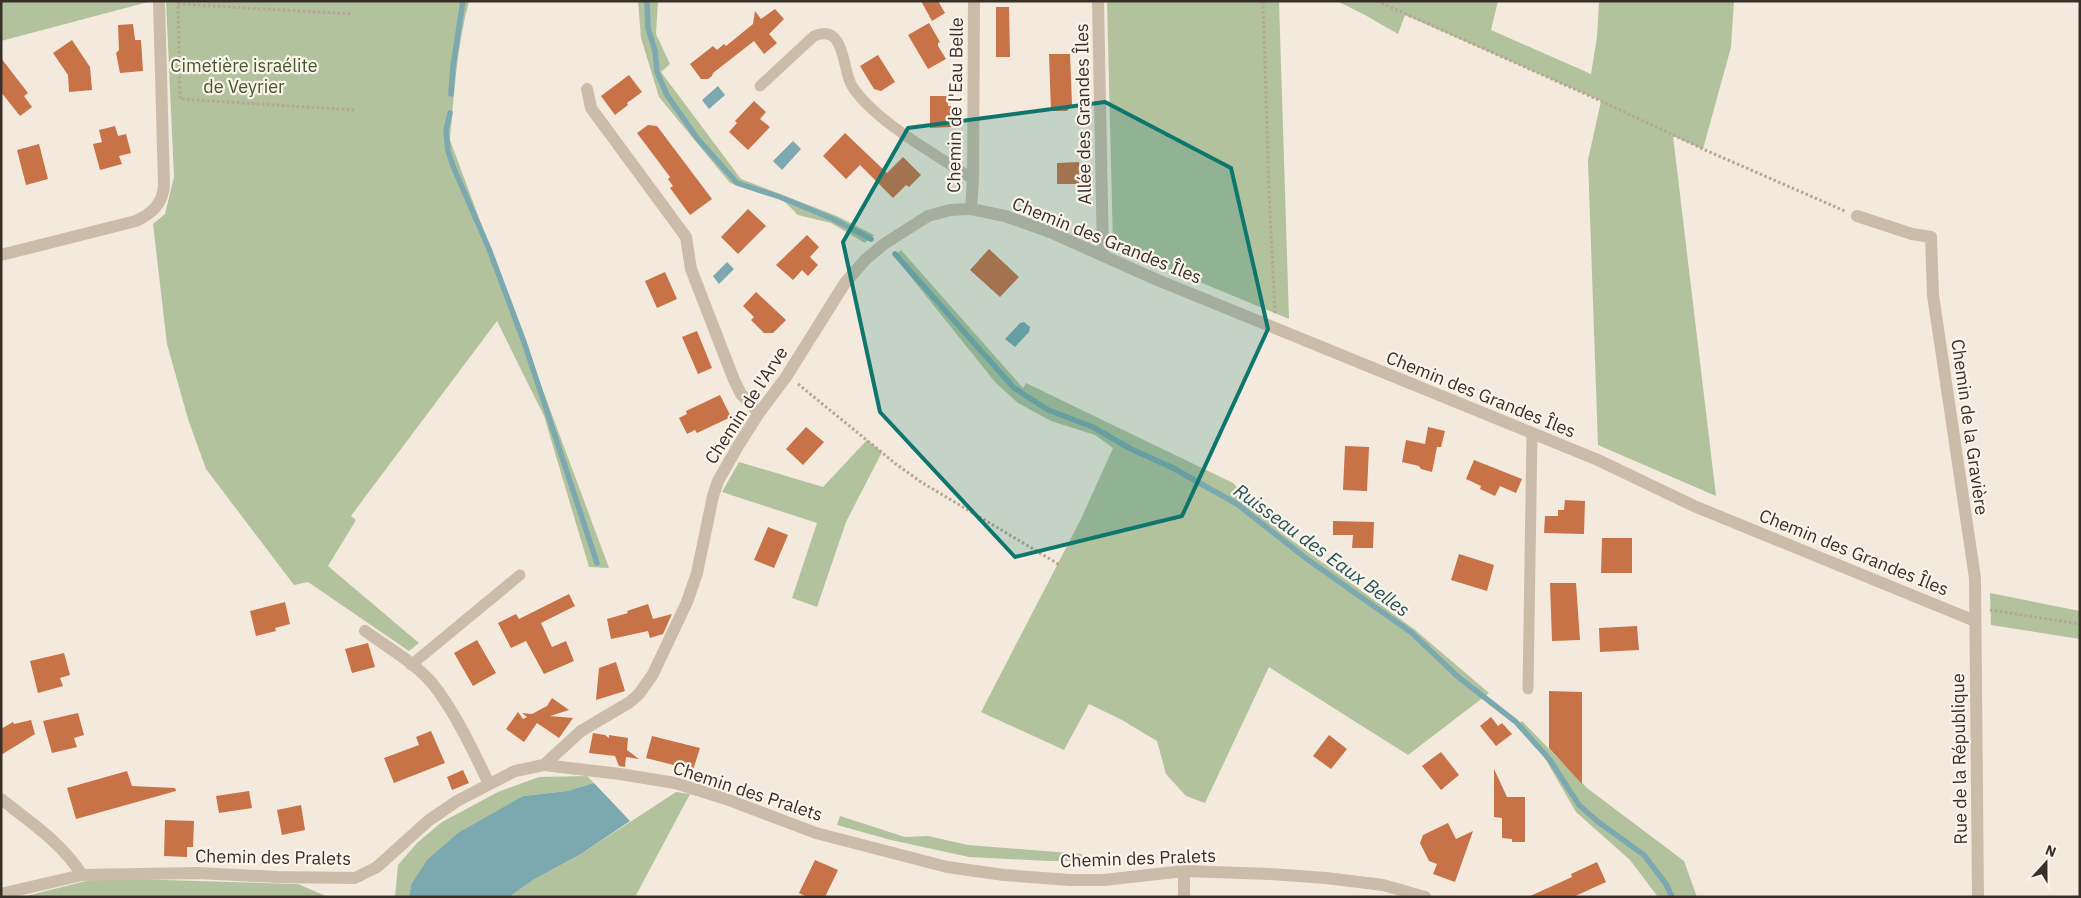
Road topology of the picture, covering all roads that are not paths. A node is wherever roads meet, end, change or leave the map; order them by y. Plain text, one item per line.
1 (159, 1) edge
2 (974, 1) edge
3 (1098, 1) edge
4 (760, 86) dead end
5 (587, 89) dead end
6 (973, 179) junction
7 (971, 209) junction
8 (1857, 216) road end
9 (1, 255) edge
10 (1103, 256) junction
11 (759, 413) junction
12 (1532, 433) junction
13 (520, 575) dead end
14 (1975, 621) junction
15 (365, 631) dead end
16 (412, 665) junction
17 (1528, 689) dead end
18 (544, 765) junction
19 (489, 784) junction
20 (1, 800) edge
21 (1184, 871) junction
22 (82, 875) junction
23 (1, 894) edge
24 (1184, 897) edge
25 (1425, 897) edge
26 (1978, 897) edge

1 - 9 street
2 - 6 street, Chemin de l'Eau Belle
3 - 10 street, Allée des Grandes Îles
4 - 6 lane
5 - 11 street
6 - 7 street, Chemin de l'Eau Belle
7 - 10 street, Chemin des Grandes Îles
7 - 11 street, Chemin de l'Arve
8 - 14 street, Chemin de la Gravière
10 - 12 street, Chemin des Grandes Îles
11 - 18 street, Chemin de l'Arve
12 - 14 street, Chemin des Grandes Îles
12 - 17 lane
13 - 16 lane
14 - 26 street, Rue de la République
15 - 16 street
16 - 19 street
18 - 19 street, Chemin des Pralets
18 - 21 street, Chemin des Pralets
19 - 22 street, Chemin des Pralets
20 - 22 street
21 - 24 street
21 - 25 street, Chemin des Pralets
22 - 23 street, Chemin des Pralets

